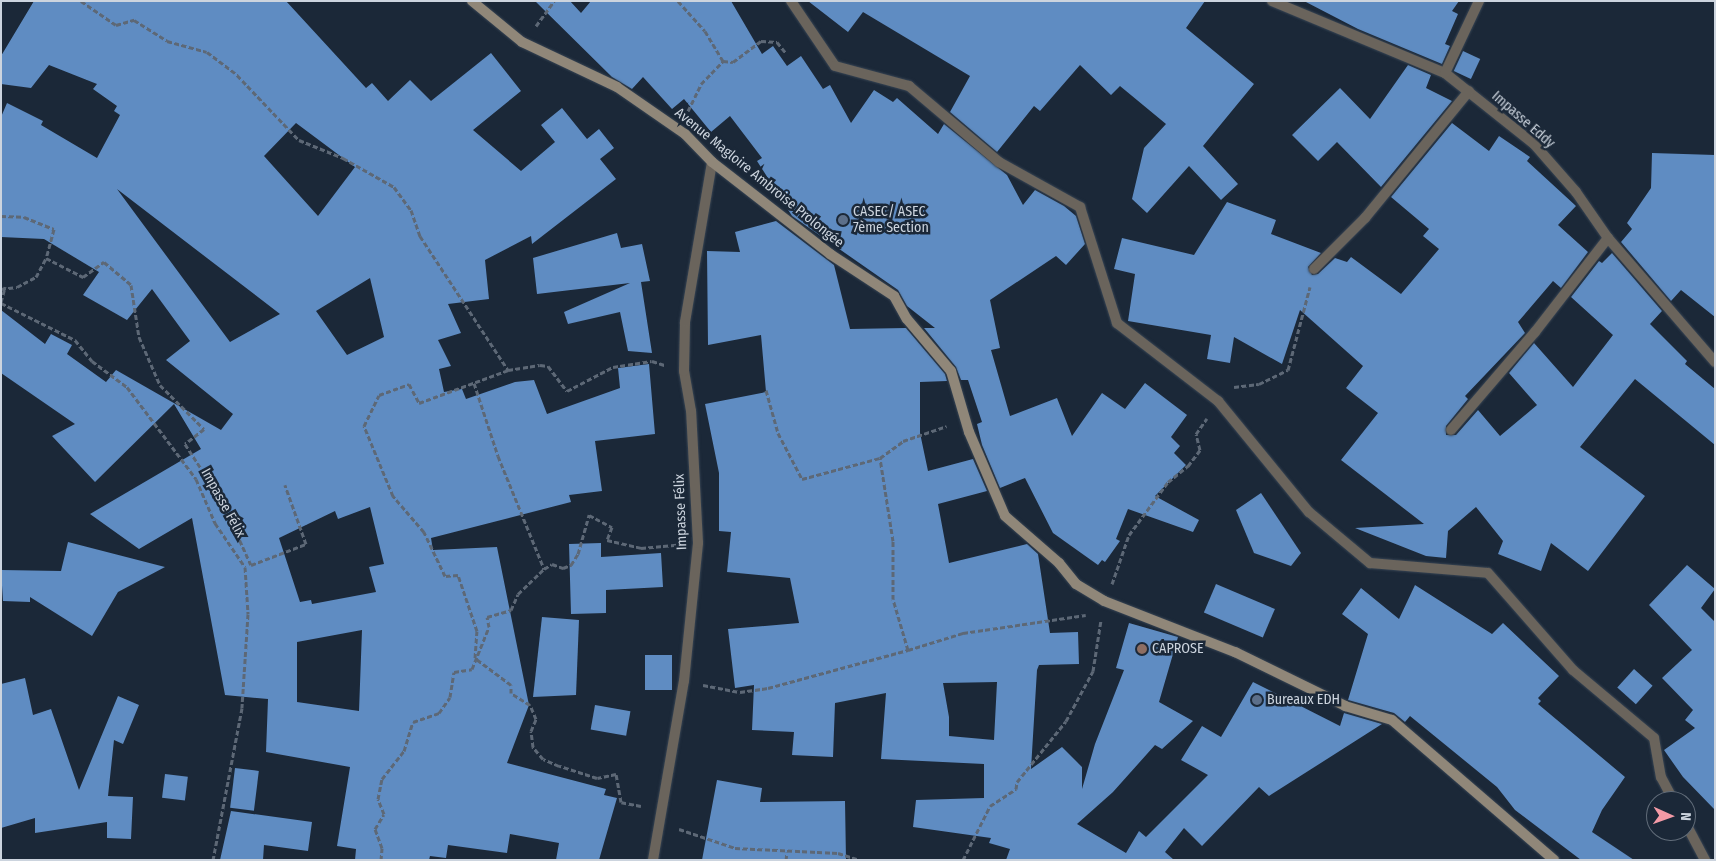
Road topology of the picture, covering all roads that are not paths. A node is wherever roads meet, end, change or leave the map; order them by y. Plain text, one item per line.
1 (472, 1) edge
2 (792, 1) edge
3 (1272, 1) edge
4 (1478, 1) edge
5 (1445, 74) junction
6 (1469, 91) junction
7 (712, 162) junction
8 (1608, 238) junction
9 (1314, 269) road end
10 (1715, 362) edge
11 (1451, 430) dead end
12 (1669, 791) edge
13 (1695, 841) edge
14 (652, 860) edge
15 (1554, 860) edge
16 (1705, 860) edge

1 - 7 street, Avenue Magloire Ambroise Prolongée
2 - 12 street
3 - 5 street, Impasse Eddy
4 - 5 street
5 - 6 street, Impasse Eddy
6 - 8 street, Impasse Eddy
6 - 9 street
7 - 14 street, Impasse Félix
7 - 15 street, Avenue Magloire Ambroise Prolongée
8 - 10 street, Impasse Eddy
8 - 11 street
13 - 16 street

